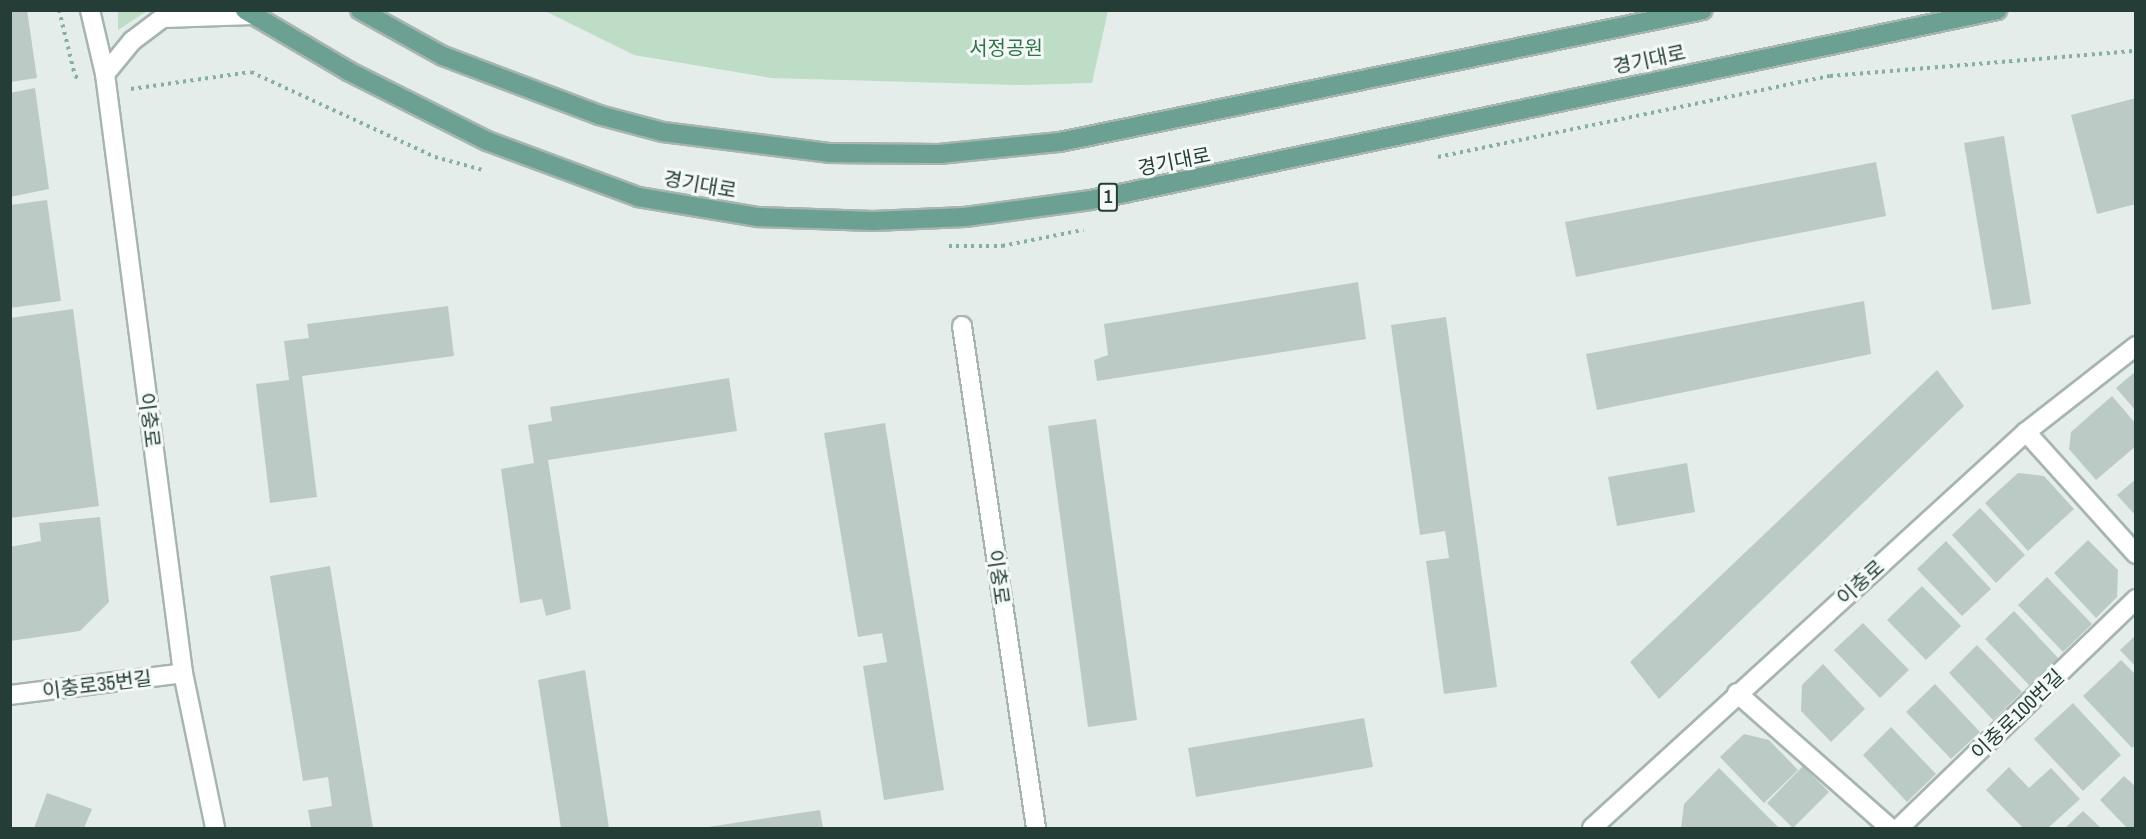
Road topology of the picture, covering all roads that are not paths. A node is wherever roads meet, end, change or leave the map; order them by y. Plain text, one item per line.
1 (90, 10) edge
2 (360, 10) edge
3 (1703, 10) edge
4 (1997, 10) edge
5 (249, 13) edge
6 (105, 74) junction
7 (962, 326) dead end
8 (2136, 346) edge
9 (2026, 432) junction
10 (2136, 554) edge
11 (2136, 599) edge
12 (183, 673) junction
13 (1737, 693) junction
14 (10, 696) edge
15 (215, 828) edge
16 (1036, 828) edge
17 (1592, 828) edge
18 (1890, 828) edge
19 (1899, 828) edge

1 - 6 street, 이충로
2 - 3 main road, 경기대로
4 - 5 main road, 경기대로 / 1
5 - 6 street
6 - 12 street, 이충로
7 - 16 street, 이충로
8 - 9 street, 이충로
9 - 10 street
9 - 13 street, 이충로
11 - 19 street, 이충로100번길
12 - 14 street, 이충로35번길
12 - 15 street, 이충로
13 - 17 street, 이충로
13 - 18 street

